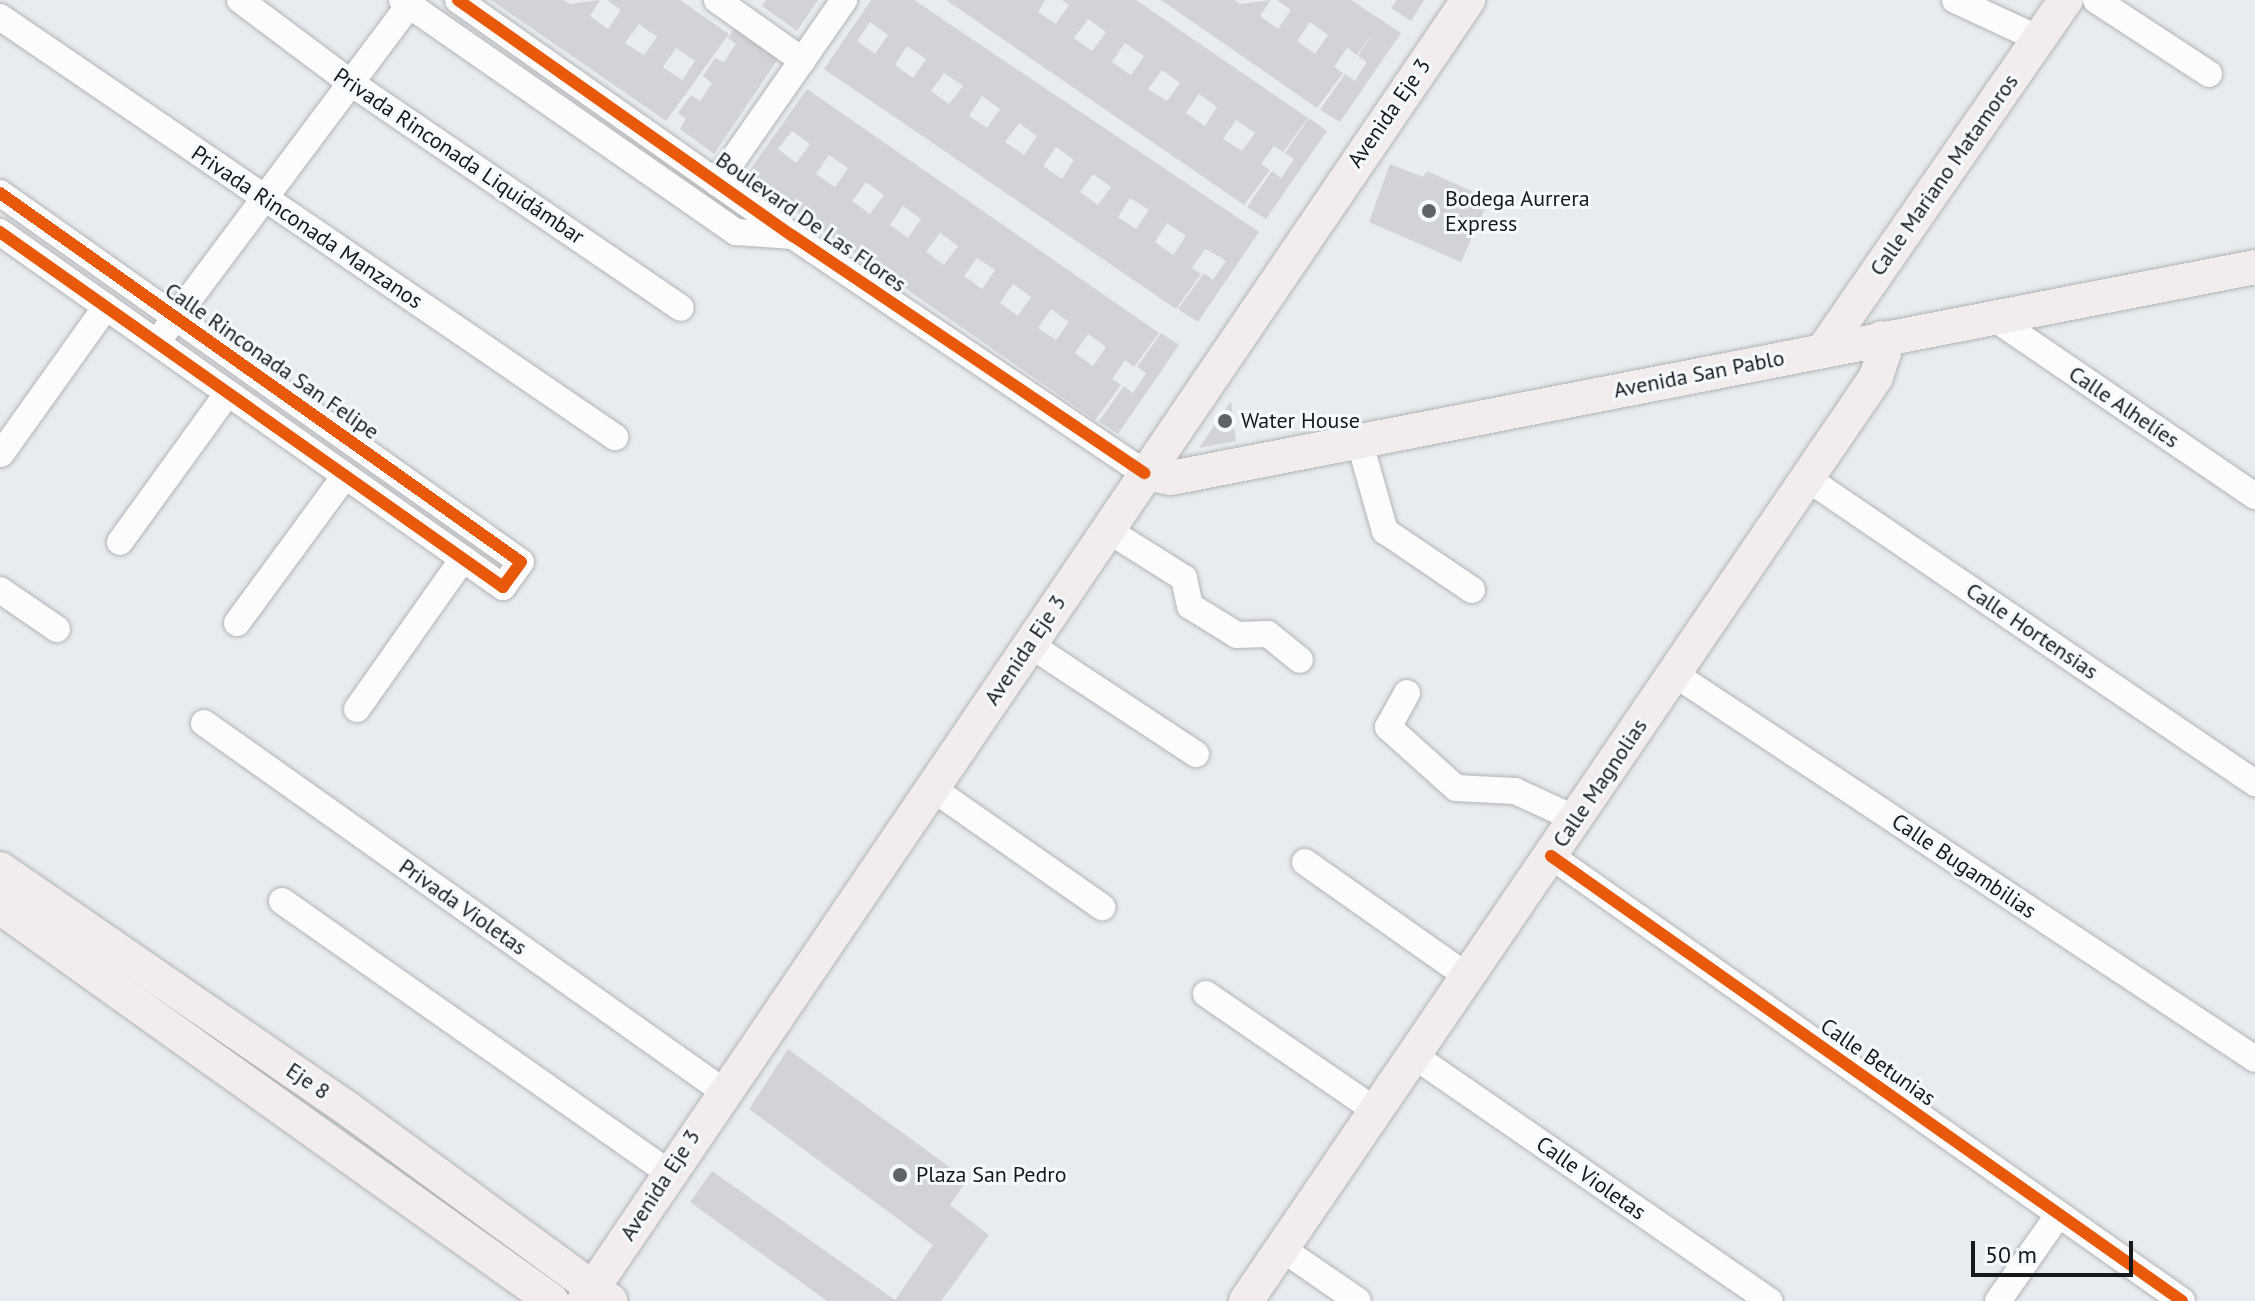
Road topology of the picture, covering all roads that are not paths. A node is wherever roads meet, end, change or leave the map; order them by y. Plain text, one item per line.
1 (240, 0) edge
2 (458, 0) edge
3 (717, 0) edge
4 (844, 0) edge
5 (1468, 0) edge
6 (1955, 0) edge
7 (2066, 0) edge
8 (2096, 0) edge
9 (408, 2) edge
10 (0, 17) edge
11 (2039, 39) junction
12 (803, 61) junction
13 (2209, 74) dead end
14 (351, 83) junction
15 (717, 183) junction
16 (0, 193) edge
17 (265, 198) junction
18 (0, 232) edge
19 (793, 236) junction
20 (2255, 267) edge
21 (106, 307) junction
22 (681, 308) dead end
23 (176, 317) junction
24 (1994, 318) junction
25 (1882, 338) junction
26 (157, 342) junction
27 (1824, 349) junction
28 (228, 393) junction
29 (615, 437) dead end
30 (1359, 440) junction
31 (1, 454) edge
32 (1144, 473) junction
33 (345, 476) junction
34 (1808, 479) junction
35 (2255, 496) edge
36 (1106, 529) junction
37 (120, 542) dead end
38 (463, 559) junction
39 (0, 590) edge
40 (1472, 590) dead end
41 (237, 623) dead end
42 (57, 629) dead end
43 (1029, 644) junction
44 (1300, 660) dead end
45 (1673, 673) junction
46 (1407, 693) dead end
47 (357, 709) dead end
48 (204, 723) dead end
49 (1196, 754) dead end
50 (2255, 783) edge
51 (932, 788) junction
52 (1576, 819) junction
53 (1551, 856) junction
54 (1305, 862) dead end
55 (0, 869) edge
56 (282, 901) dead end
57 (0, 907) edge
58 (1102, 907) dead end
59 (1468, 977) junction
60 (1206, 994) dead end
61 (1413, 1055) junction
62 (2255, 1059) edge
63 (723, 1091) junction
64 (1375, 1110) junction
65 (668, 1172) junction
66 (2059, 1214) junction
67 (1281, 1248) junction
68 (596, 1297) edge
69 (552, 1301) edge
70 (1246, 1301) edge
71 (1358, 1301) edge
72 (1769, 1301) edge
73 (1998, 1301) edge
74 (2182, 1301) edge

1 - 14 street, Privada Rinconada Liquidámbar
2 - 15 street, Boulevard De Las Flores
3 - 12 street
4 - 12 street
5 - 32 main road, Avenida Eje 3
6 - 11 street
7 - 11 main road, Calle Mariano Matamoros
8 - 13 street
9 - 14 street, Calle Rinconada San Felipe
9 - 19 street, Boulevard De Las Flores
10 - 17 street, Privada Rinconada Manzanos
11 - 27 main road, Calle Mariano Matamoros
12 - 15 street
14 - 17 street, Calle Rinconada San Felipe
14 - 22 street, Privada Rinconada Liquidámbar
15 - 19 street, Boulevard De Las Flores
16 - 23 street, Calle Rinconada San Felipe
17 - 23 street, Calle Rinconada San Felipe
17 - 29 street, Privada Rinconada Manzanos
18 - 21 street
19 - 32 street, Boulevard De Las Flores
20 - 24 main road, Avenida San Pablo
21 - 26 street
21 - 31 street
23 - 26 street, Calle Rinconada San Felipe
23 - 38 street, Calle Rinconada San Felipe
24 - 25 main road, Avenida San Pablo
24 - 35 street, Calle Alhelíes
25 - 27 main road, Avenida San Pablo
25 - 34 main road, Calle Magnolias
26 - 28 street
27 - 30 main road, Avenida San Pablo
28 - 33 street
28 - 37 street
30 - 32 main road, Avenida San Pablo
30 - 40 street
32 - 36 main road, Avenida Eje 3
33 - 38 street
33 - 41 street
34 - 45 main road, Calle Magnolias
34 - 50 street, Calle Hortensias
36 - 43 main road, Avenida Eje 3
36 - 44 street
38 - 47 street
39 - 42 street
43 - 49 street
43 - 51 main road, Avenida Eje 3
45 - 52 main road, Calle Magnolias
45 - 62 street, Calle Bugambilias
46 - 52 street
48 - 63 street, Privada Violetas
51 - 58 street
51 - 63 main road, Avenida Eje 3
52 - 53 main road, Calle Magnolias
53 - 59 main road, Calle Magnolias
53 - 66 street, Calle Betunias
54 - 59 street
55 - 68 main road, Eje 8
56 - 65 street
57 - 69 main road, Eje 8
59 - 61 main road, Calle Magnolias
60 - 64 street
61 - 64 main road, Calle Magnolias
61 - 72 street, Calle Violetas
63 - 65 main road, Avenida Eje 3
64 - 67 main road, Calle Magnolias
65 - 68 main road, Avenida Eje 3
66 - 73 street
66 - 74 street, Calle Betunias
67 - 70 main road, Calle Magnolias
67 - 71 street

